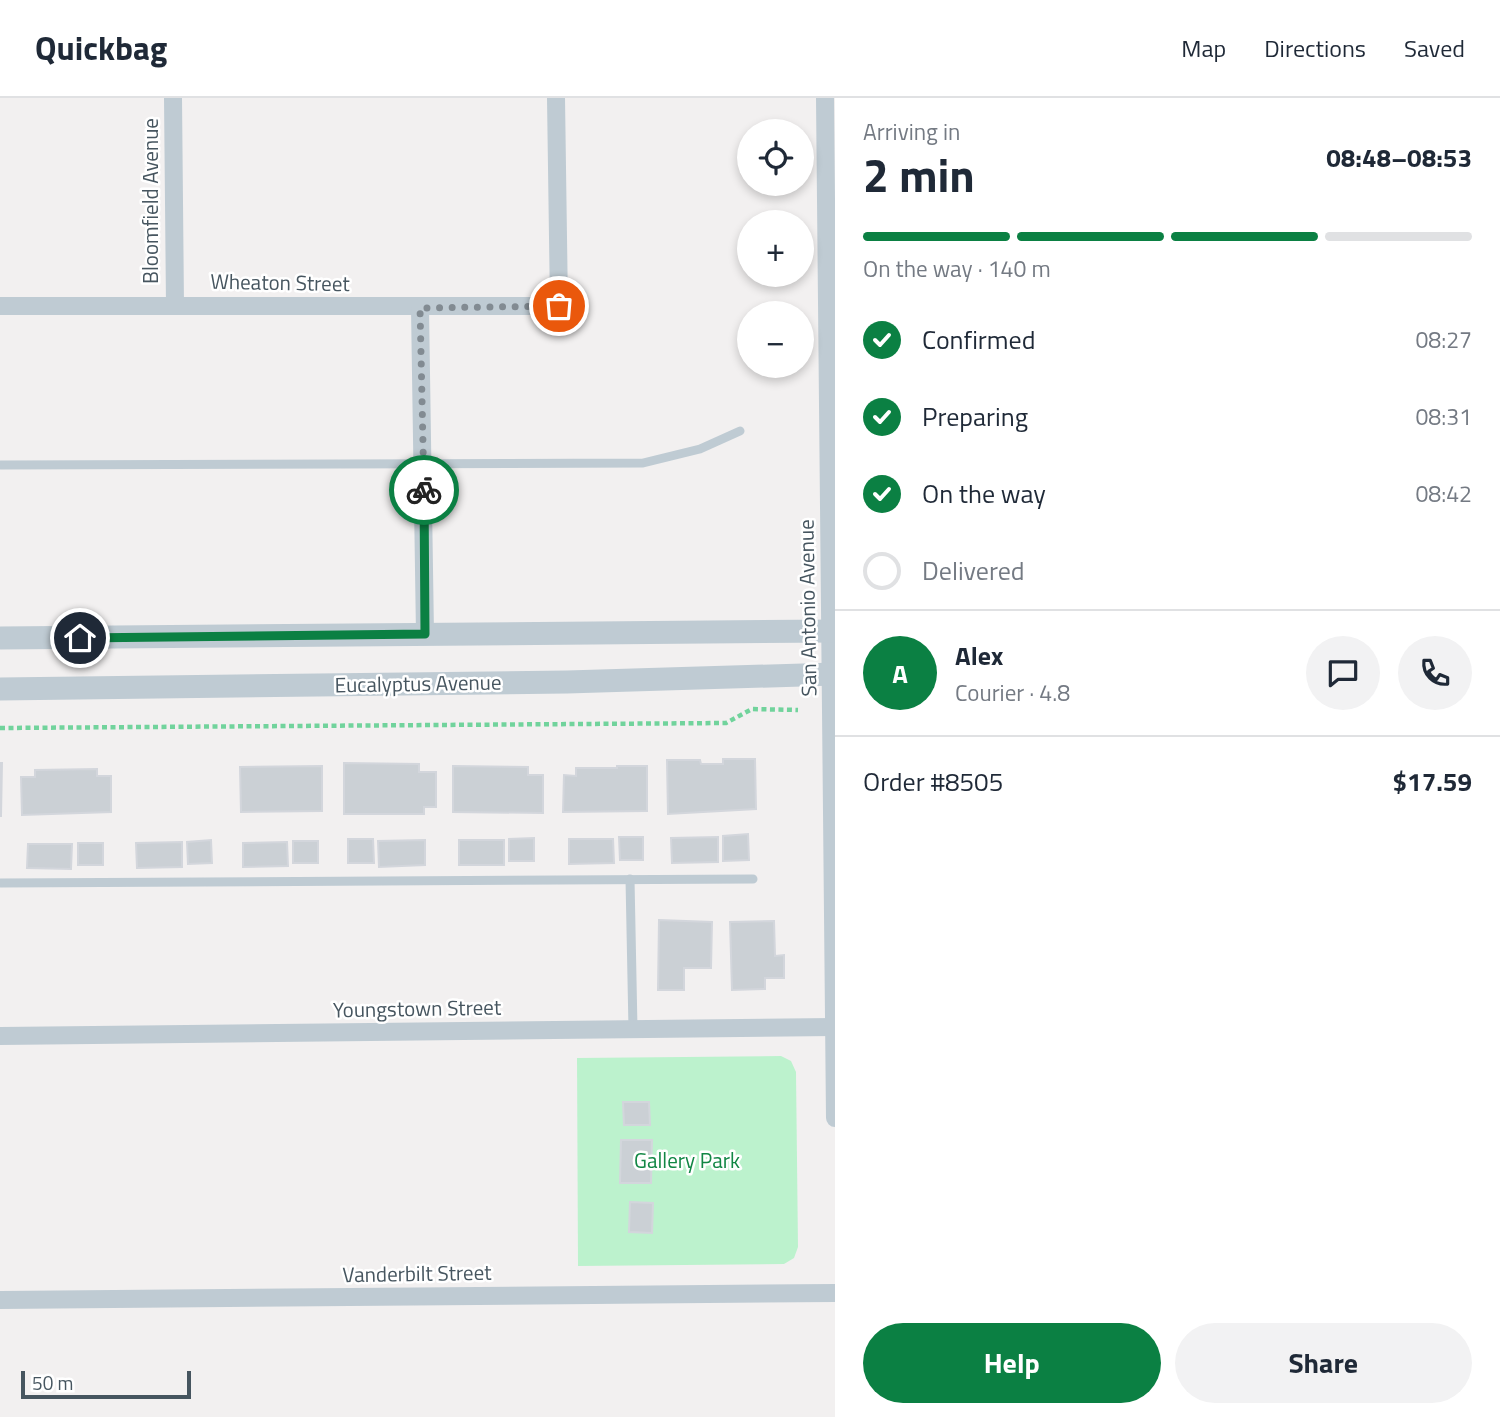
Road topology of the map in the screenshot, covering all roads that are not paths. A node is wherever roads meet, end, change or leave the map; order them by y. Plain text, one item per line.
1 (173, 98) edge
2 (556, 98) edge
3 (825, 98) edge
4 (175, 304) junction
5 (0, 306) edge
6 (420, 308) junction
7 (831, 374) edge
8 (740, 431) dead end
9 (424, 462) junction
10 (0, 465) edge
11 (833, 631) edge
12 (425, 634) junction
13 (0, 638) edge
14 (833, 674) edge
15 (0, 689) edge
16 (631, 879) junction
17 (753, 879) dead end
18 (0, 883) edge
19 (834, 1027) edge
20 (633, 1029) junction
21 (0, 1036) edge
22 (835, 1118) edge
23 (835, 1293) edge
24 (0, 1300) edge

1 - 4 street, Bloomfield Avenue
2 - 6 street, Wheaton Street
3 - 7 street, San Antonio Avenue
4 - 5 street, Wheaton Street
4 - 6 street, Wheaton Street
6 - 9 street
7 - 11 street, San Antonio Avenue
8 - 9 lane
9 - 10 lane
9 - 12 street
11 - 12 street
11 - 14 street, San Antonio Avenue
12 - 13 street
14 - 15 street, Eucalyptus Avenue
14 - 19 street, San Antonio Avenue
16 - 17 lane
16 - 18 lane
16 - 20 lane
19 - 20 street, Youngstown Street
19 - 22 street, San Antonio Avenue
20 - 21 street, Youngstown Street
23 - 24 street, Vanderbilt Street

